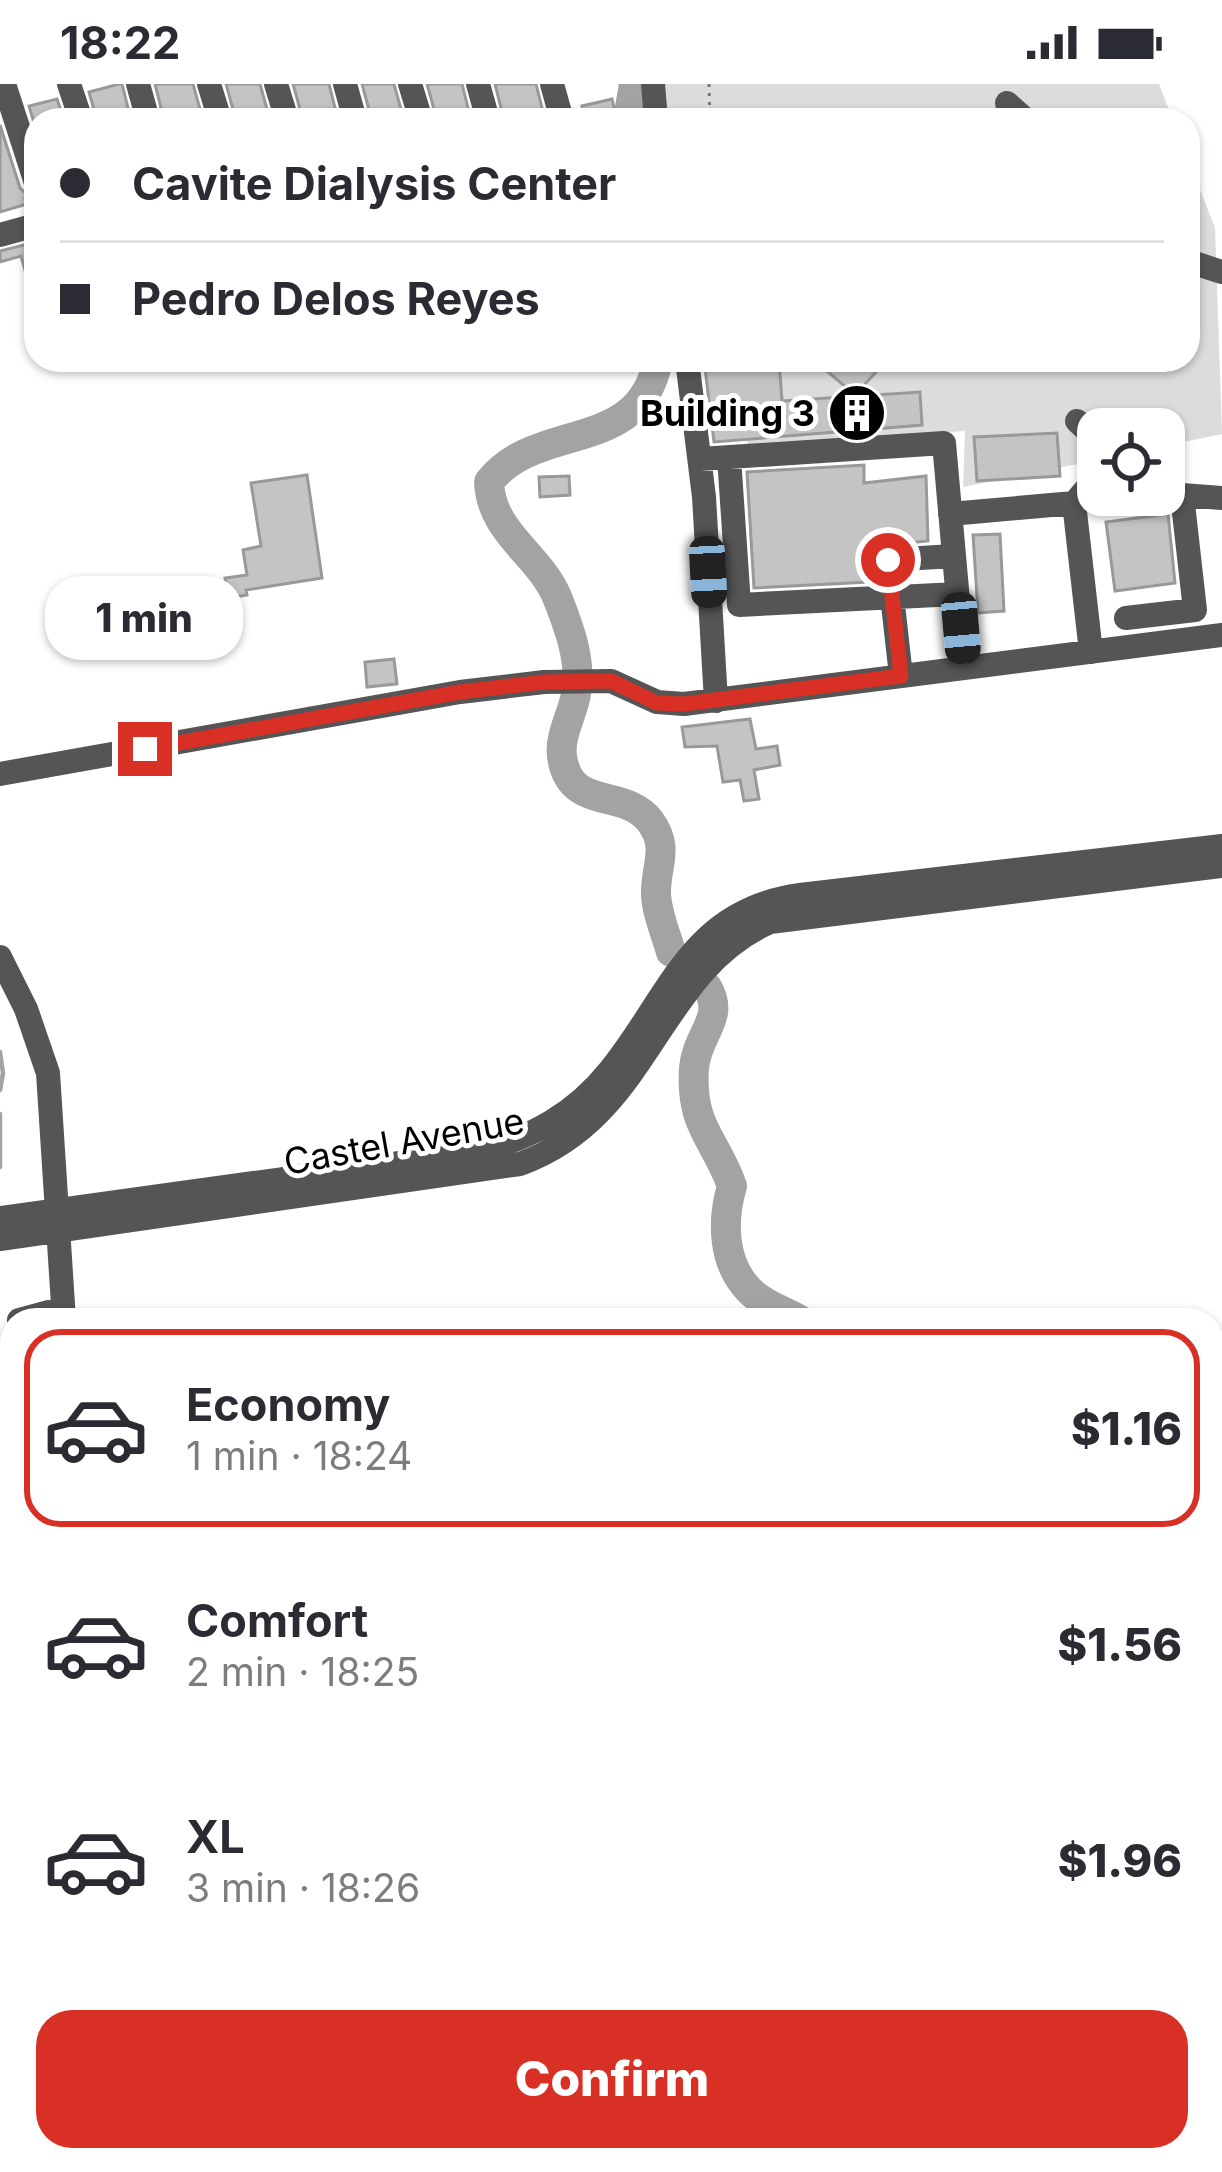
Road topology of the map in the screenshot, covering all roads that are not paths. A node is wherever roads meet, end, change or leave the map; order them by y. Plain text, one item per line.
1 (10, 86) edge
2 (1007, 103) dead end
3 (1013, 108) edge
4 (24, 138) edge
5 (689, 372) edge
6 (729, 457) junction
7 (700, 459) junction
8 (1185, 493) edge
9 (1222, 498) edge
10 (1077, 500) edge
11 (1074, 503) junction
12 (950, 514) junction
13 (1178, 516) edge
14 (953, 556) junction
15 (957, 594) junction
16 (892, 597) junction
17 (1126, 618) dead end
18 (1222, 635) edge
19 (1091, 652) junction
20 (964, 668) junction
21 (901, 676) junction
22 (716, 701) junction
23 (0, 774) edge
24 (1222, 846) edge
25 (1222, 866) edge
26 (0, 958) edge
27 (0, 1218) edge
28 (58, 1221) junction
29 (0, 1239) edge
30 (63, 1308) edge

1 - 4 street
2 - 3 street
5 - 7 street
6 - 7 street
6 - 12 street
6 - 16 street
7 - 22 street
8 - 9 street
10 - 11 street
11 - 12 street
11 - 19 street
12 - 14 street
13 - 17 street
14 - 15 street
14 - 16 street
15 - 16 street
15 - 20 street
16 - 21 street
18 - 19 street
19 - 20 street
20 - 21 street
21 - 22 street
22 - 23 street
24 - 28 street, Castel Avenue
25 - 28 street, Castel Avenue
26 - 28 street
27 - 28 street, Castel Avenue
28 - 29 street, Castel Avenue
28 - 30 street

